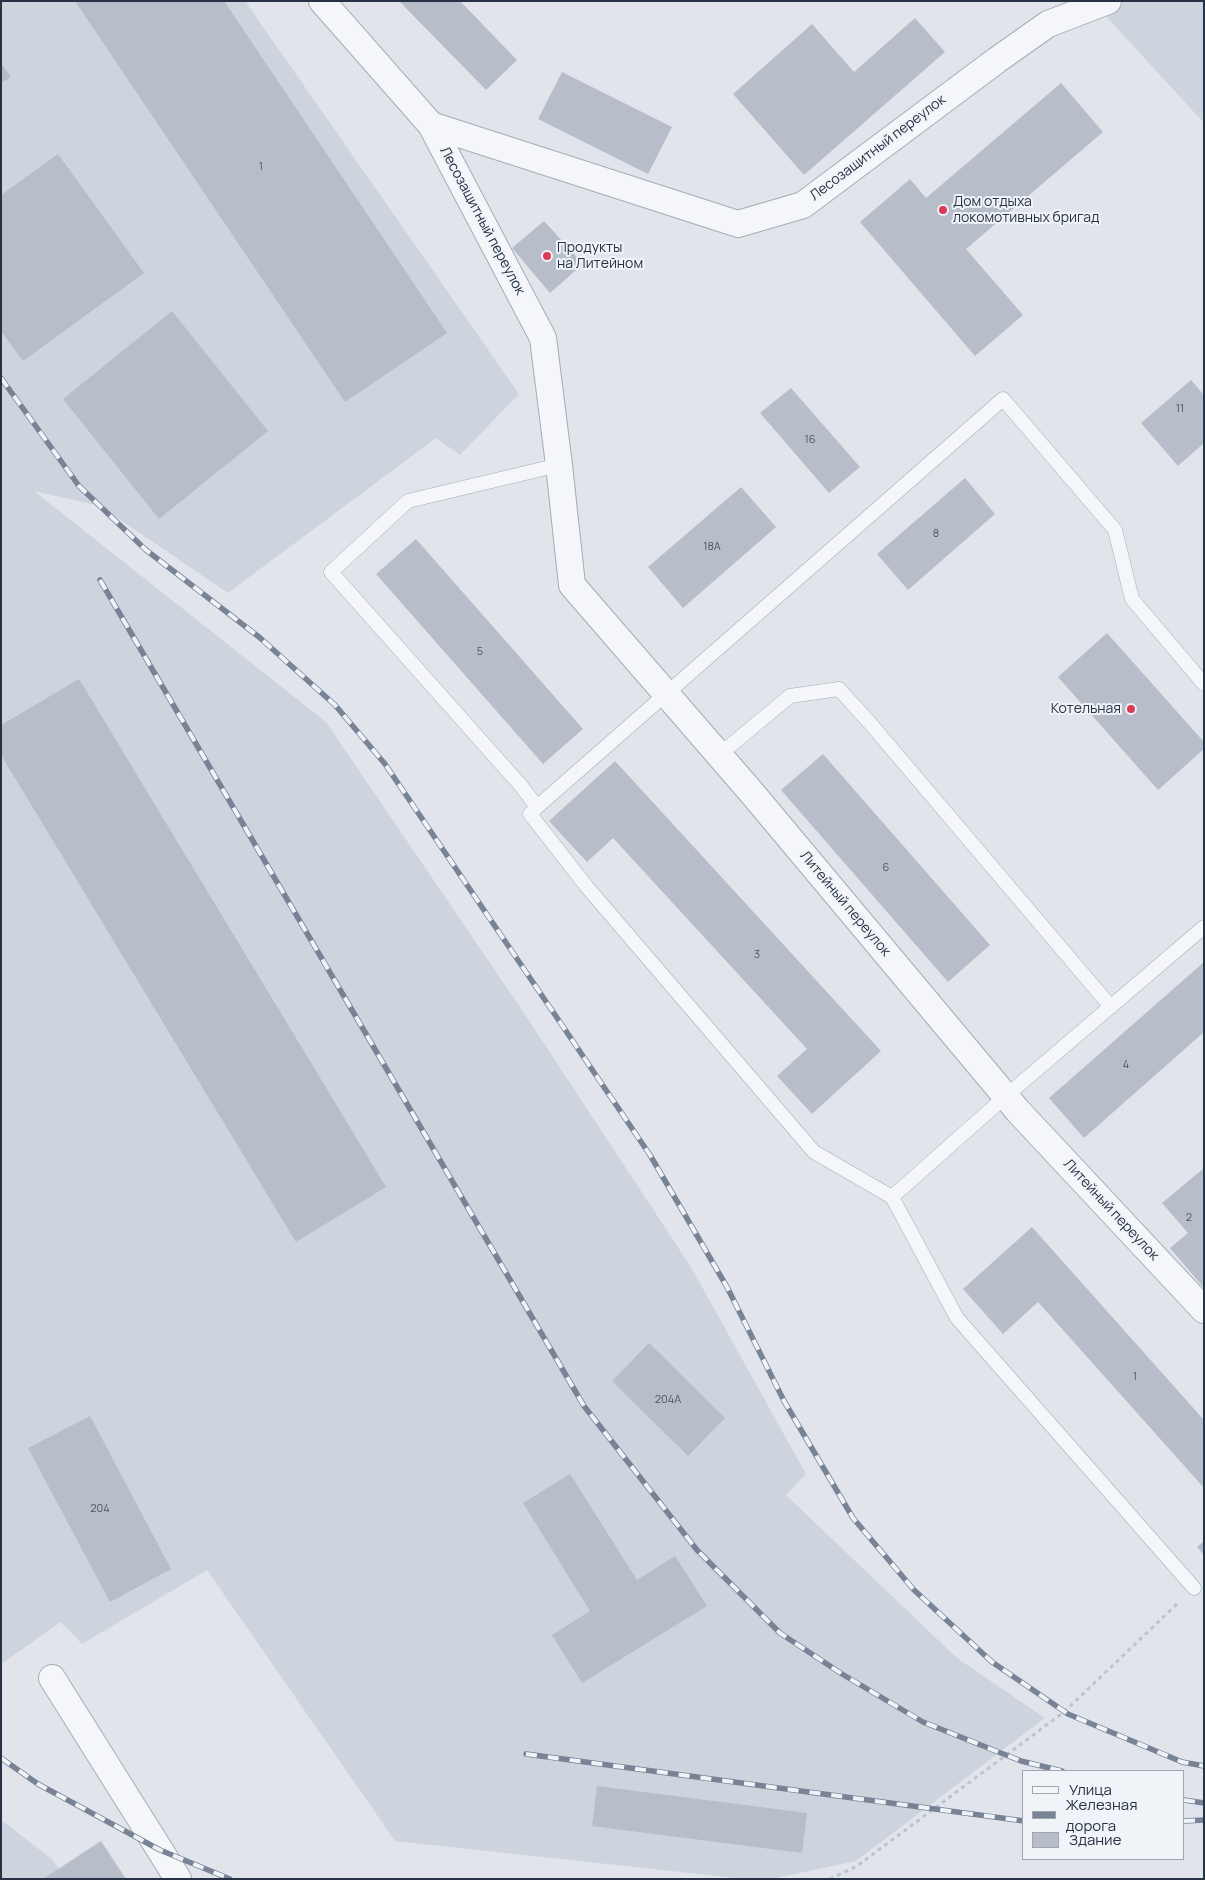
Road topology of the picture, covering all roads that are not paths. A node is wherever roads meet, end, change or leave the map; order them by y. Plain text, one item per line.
1 (322, 1) edge
2 (1108, 1) edge
3 (431, 124) junction
4 (560, 465) junction
5 (1204, 684) edge
6 (667, 695) junction
7 (718, 755) junction
8 (537, 808) junction
9 (1204, 927) edge
10 (1111, 1007) junction
11 (1006, 1096) junction
12 (892, 1197) junction
13 (1204, 1310) edge
14 (1194, 1588) road end
15 (52, 1678) dead end
16 (178, 1879) edge

1 - 3 street, Лесозащитный переулок
2 - 3 street, Лесозащитный переулок
3 - 4 street, Лесозащитный переулок
4 - 6 street, Литейный переулок
4 - 8 lane
5 - 6 lane
6 - 7 street, Литейный переулок
6 - 8 lane
7 - 10 lane
7 - 11 street, Литейный переулок
8 - 12 lane
9 - 10 lane
10 - 11 lane
11 - 12 lane
11 - 13 street, Литейный переулок
12 - 14 lane
15 - 16 street

